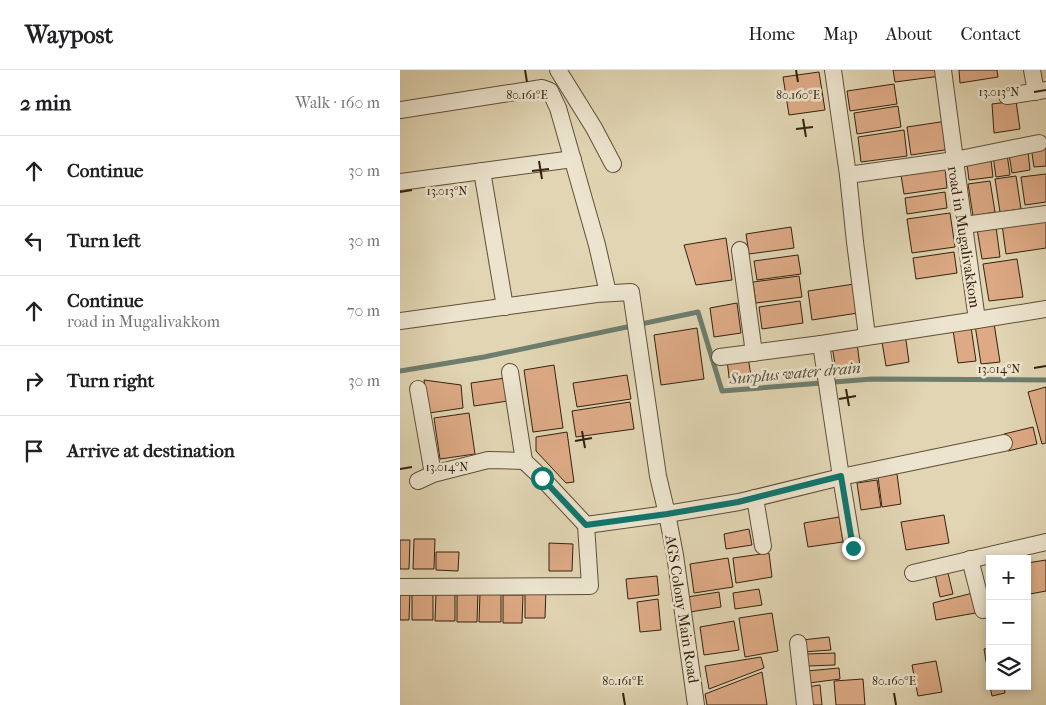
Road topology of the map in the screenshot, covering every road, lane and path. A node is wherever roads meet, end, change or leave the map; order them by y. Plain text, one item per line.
1 (558, 70) edge
2 (833, 70) edge
3 (943, 70) edge
4 (1032, 70) edge
5 (1041, 91) edge
6 (1007, 96) dead end
7 (400, 110) edge
8 (1040, 143) dead end
9 (573, 159) junction
10 (954, 160) junction
11 (613, 164) dead end
12 (482, 171) junction
13 (848, 175) junction
14 (400, 182) edge
15 (1046, 214) edge
16 (964, 225) junction
17 (740, 250) dead end
18 (608, 293) junction
19 (505, 307) junction
20 (1046, 309) edge
21 (977, 320) junction
22 (400, 321) edge
23 (867, 336) junction
24 (821, 344) junction
25 (754, 353) junction
26 (720, 357) dead end
27 (510, 372) dead end
28 (418, 389) dead end
29 (1004, 442) dead end
30 (524, 461) junction
31 (841, 476) junction
32 (755, 498) junction
33 (667, 514) junction
34 (586, 525) junction
35 (1046, 542) edge
36 (763, 546) dead end
37 (853, 548) dead end
38 (970, 559) junction
39 (913, 573) dead end
40 (400, 587) edge
41 (983, 610) dead end
42 (798, 642) dead end
43 (696, 705) edge
44 (805, 705) edge

1 - 11 street
2 - 13 street
3 - 10 street
4 - 5 street
5 - 6 street
7 - 9 street
8 - 10 street
9 - 12 street
9 - 18 street
10 - 13 street, road in Mugalivakkom
10 - 16 street, road in Mugalivakkom
12 - 14 street
12 - 19 street
13 - 23 street
15 - 16 street
16 - 21 street, road in Mugalivakkom
17 - 25 street
18 - 19 street
18 - 33 street, AGS Colony Main Road
19 - 22 street
20 - 21 street
21 - 23 street, road in Mugalivakkom
23 - 24 street, road in Mugalivakkom
24 - 25 street, road in Mugalivakkom
24 - 31 street
25 - 26 street, road in Mugalivakkom
27 - 30 street
28 - 30 street
29 - 31 street
30 - 34 street
31 - 32 street
31 - 37 street
32 - 33 street
32 - 36 street
33 - 34 street
33 - 43 street, AGS Colony Main Road
34 - 40 street
35 - 38 street
38 - 39 street
38 - 41 street
42 - 44 street

